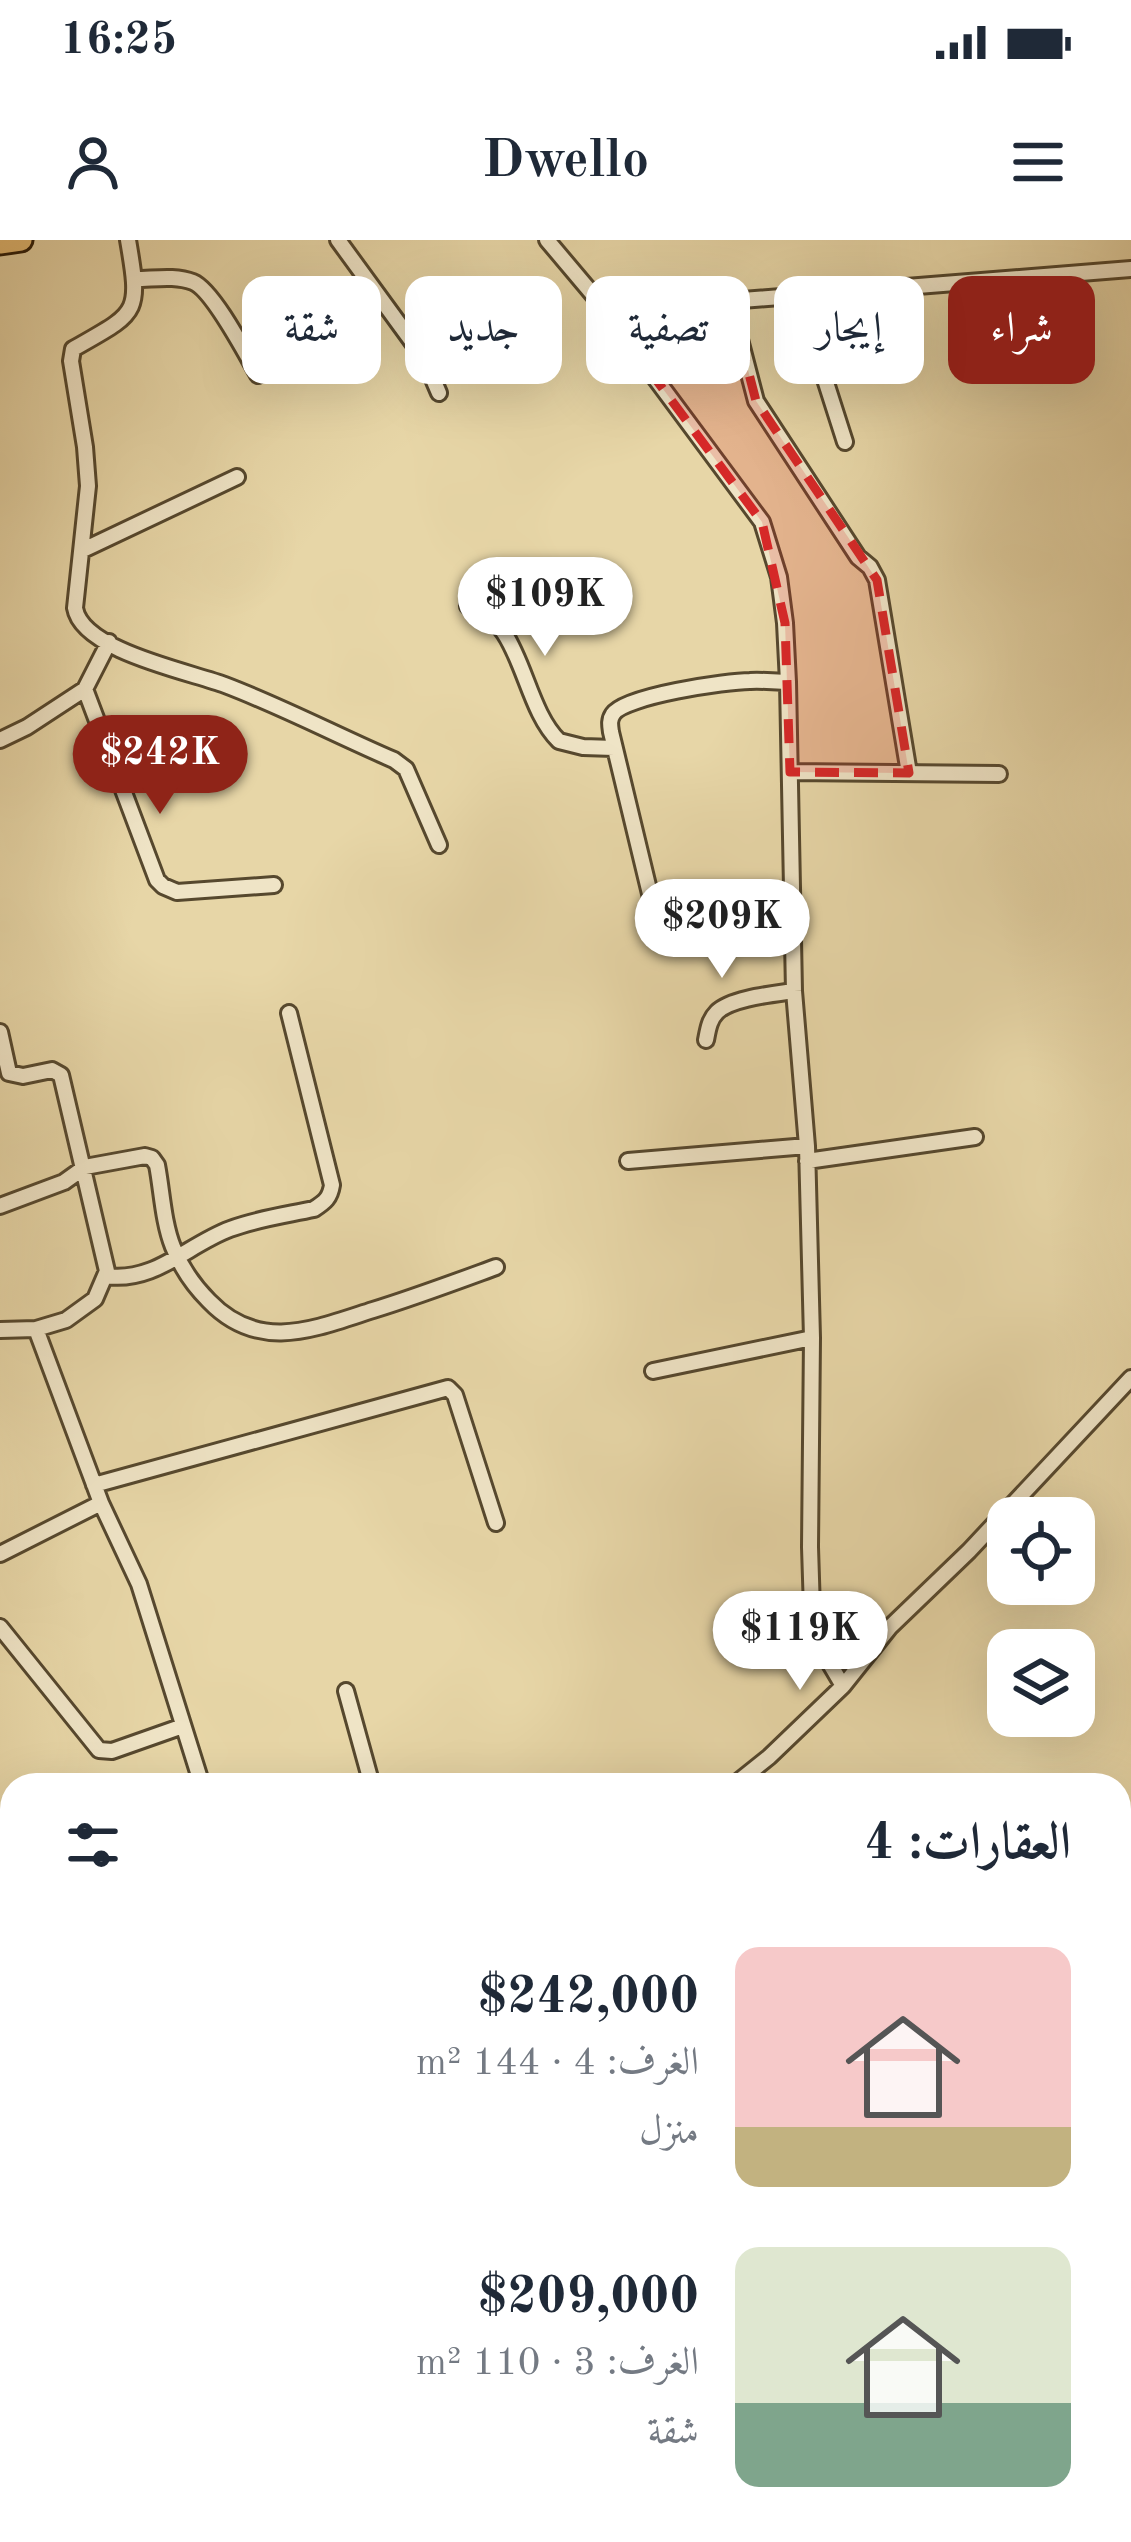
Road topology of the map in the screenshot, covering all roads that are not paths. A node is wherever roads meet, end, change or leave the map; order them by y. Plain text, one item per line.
1 (21, 240) edge
2 (128, 240) edge
3 (338, 240) edge
4 (547, 240) edge
5 (0, 243) edge
6 (1131, 269) edge
7 (136, 279) junction
8 (924, 286) edge
9 (586, 287) edge
10 (242, 347) edge
11 (750, 377) edge
12 (660, 384) edge
13 (826, 384) edge
14 (440, 393) dead end
15 (845, 442) dead end
16 (237, 477) dead end
17 (83, 550) junction
18 (468, 606) dead end
19 (109, 642) junction
20 (788, 682) junction
21 (86, 689) junction
22 (0, 740) edge
23 (614, 748) junction
24 (790, 772) junction
25 (909, 773) junction
26 (999, 774) dead end
27 (439, 845) dead end
28 (274, 885) dead end
29 (658, 927) dead end
30 (794, 992) junction
31 (289, 1013) dead end
32 (0, 1032) edge
33 (706, 1040) dead end
34 (974, 1137) dead end
35 (807, 1153) junction
36 (628, 1161) dead end
37 (85, 1167) junction
38 (0, 1206) edge
39 (179, 1258) junction
40 (496, 1267) dead end
41 (106, 1276) junction
42 (0, 1330) edge
43 (36, 1330) junction
44 (812, 1338) junction
45 (653, 1371) dead end
46 (1131, 1378) edge
47 (94, 1485) junction
48 (101, 1503) junction
49 (496, 1523) dead end
50 (0, 1554) edge
51 (0, 1627) edge
52 (843, 1686) junction
53 (346, 1691) dead end
54 (183, 1726) junction
55 (198, 1773) edge
56 (369, 1773) edge
57 (749, 1773) edge

1 - 5 main road
2 - 7 street
3 - 14 street
4 - 9 street
6 - 8 street
7 - 10 street
7 - 17 street
11 - 25 street
12 - 20 street
13 - 15 street
16 - 17 street
17 - 19 street
18 - 23 street
19 - 21 street
19 - 27 street
20 - 23 street
20 - 24 street
21 - 22 street
21 - 28 street
23 - 29 street
24 - 25 street
24 - 30 street
25 - 26 street
30 - 33 street
30 - 35 street
31 - 39 street
32 - 37 street
34 - 35 street
35 - 36 street
35 - 44 street
37 - 38 street
37 - 39 street
37 - 41 street
39 - 40 street
39 - 41 street
41 - 43 street
42 - 43 street
43 - 47 street
44 - 45 street
44 - 52 street
46 - 52 street
47 - 48 street
47 - 49 street
48 - 50 street
48 - 54 street
51 - 54 street
52 - 57 street
53 - 56 street
54 - 55 street

